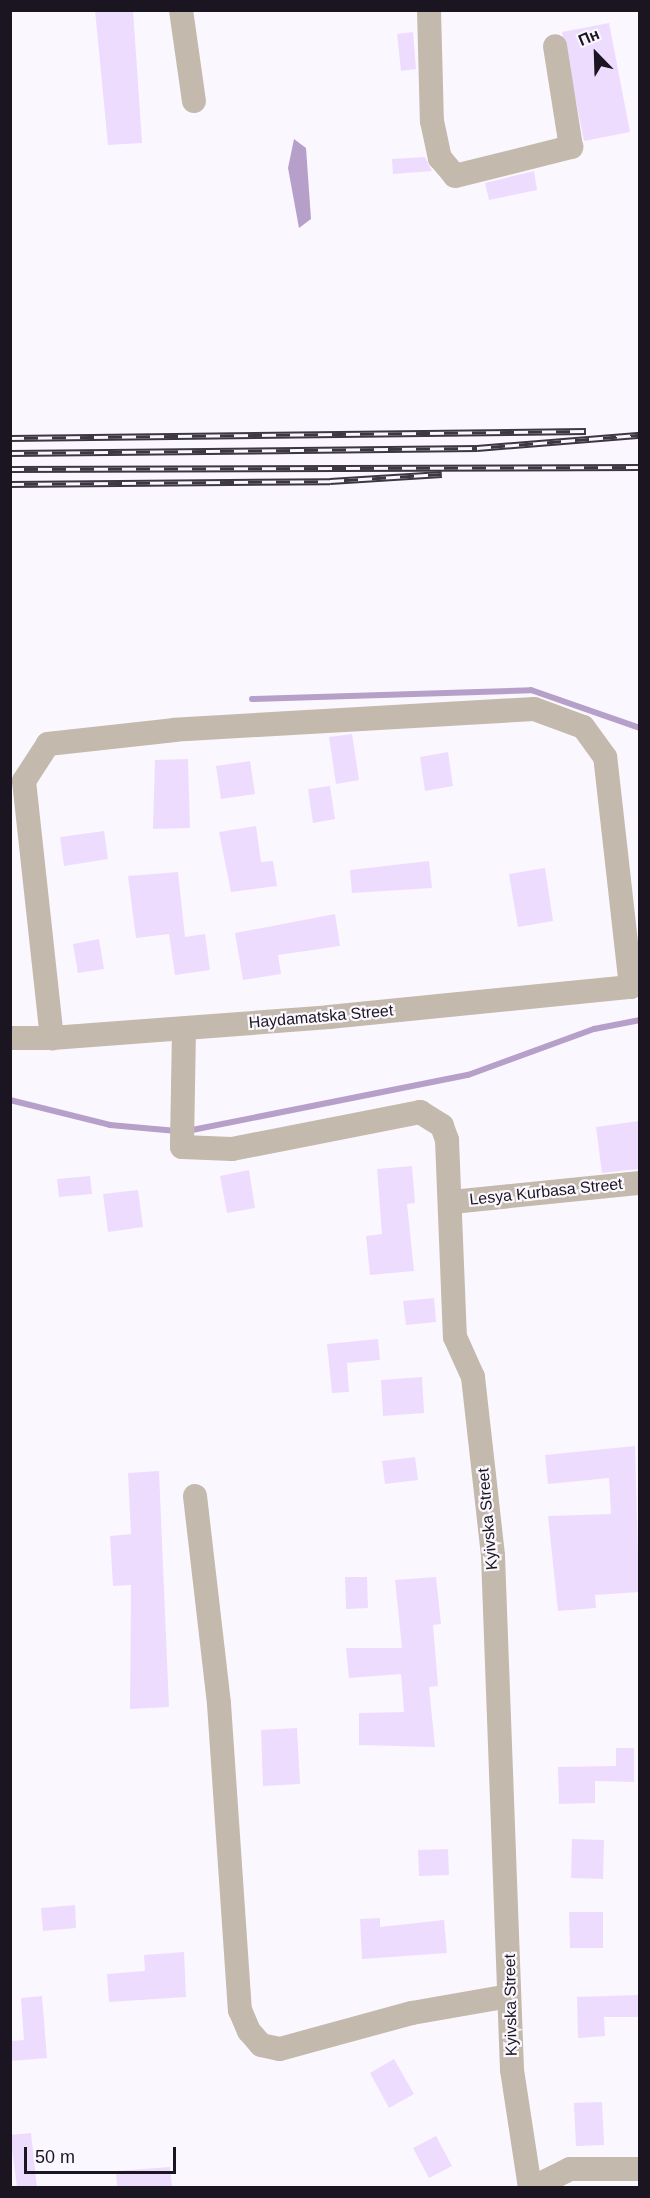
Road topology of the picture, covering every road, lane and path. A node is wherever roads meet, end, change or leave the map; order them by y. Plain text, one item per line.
1 (181, 10) edge
2 (429, 10) edge
3 (555, 46) dead end
4 (194, 101) dead end
5 (184, 1029) junction
6 (10, 1038) edge
7 (52, 1038) junction
8 (639, 1183) edge
9 (452, 1202) junction
10 (195, 1496) dead end
11 (509, 1995) junction
12 (639, 2169) edge
13 (531, 2187) edge

1 - 4 street
2 - 3 street
5 - 7 street, Haydamatska Street
5 - 7 street, Haydamatska Street
5 - 9 street, Kyivska Street
6 - 7 street, Haydamatska Street
8 - 9 street, Lesya Kurbasa Street
9 - 11 street, Kyivska Street
10 - 11 street
11 - 13 street, Kyivska Street
12 - 13 street

